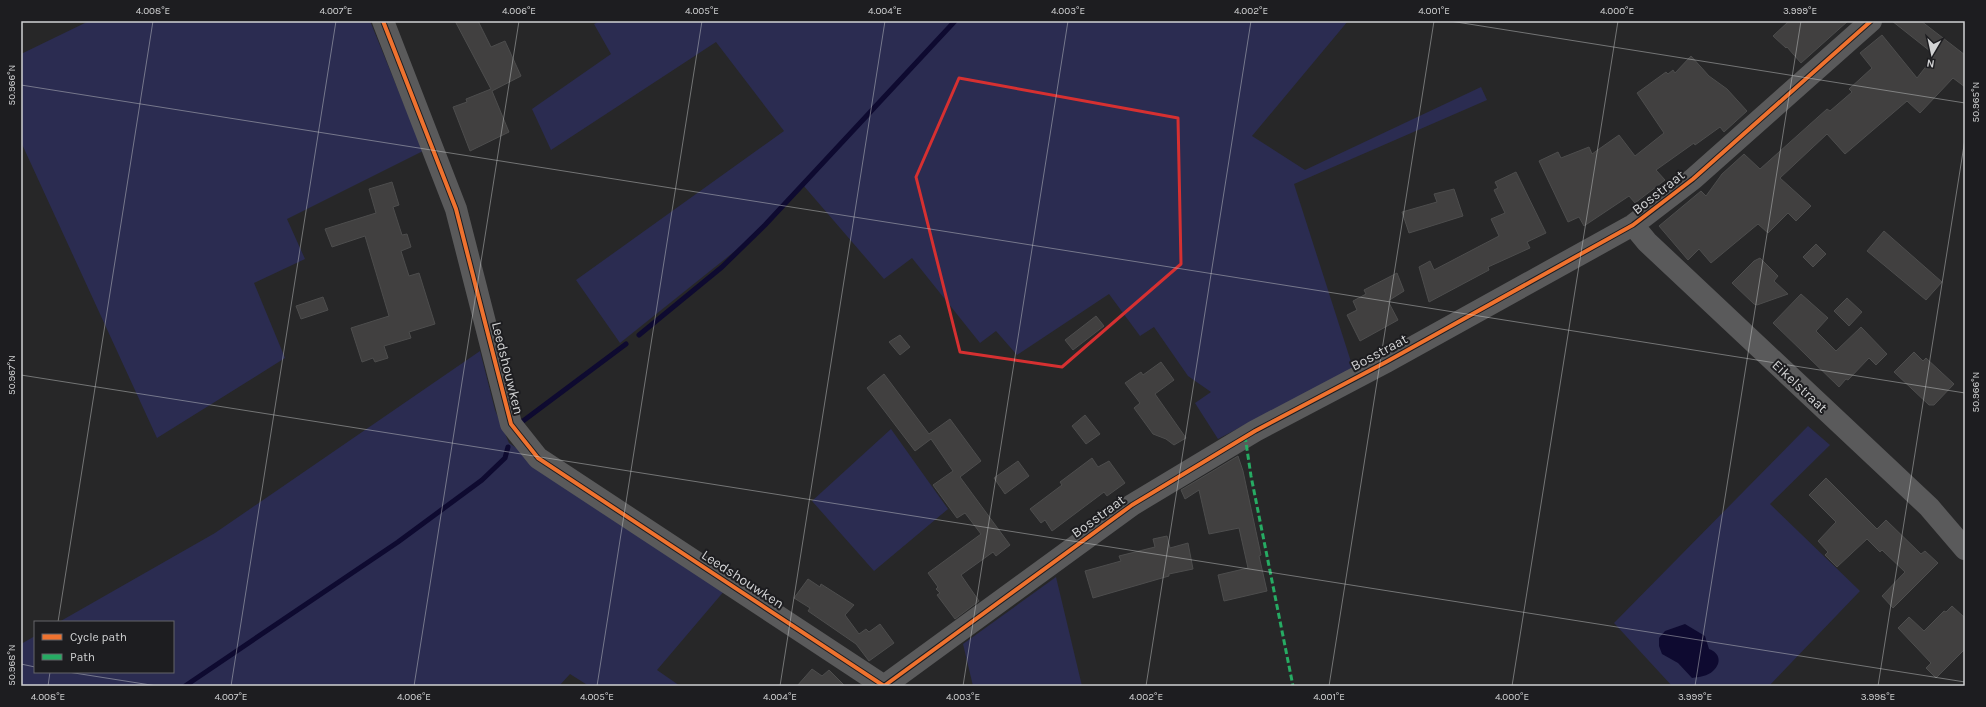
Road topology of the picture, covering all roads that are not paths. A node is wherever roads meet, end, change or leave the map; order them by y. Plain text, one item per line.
1 (383, 21) edge
2 (1870, 21) edge
3 (1633, 225) junction
4 (1965, 548) edge
5 (884, 686) edge

1 - 5 street, Leedshouwken
2 - 3 street, Bosstraat
3 - 4 street, Eikelstraat
3 - 5 street, Bosstraat

